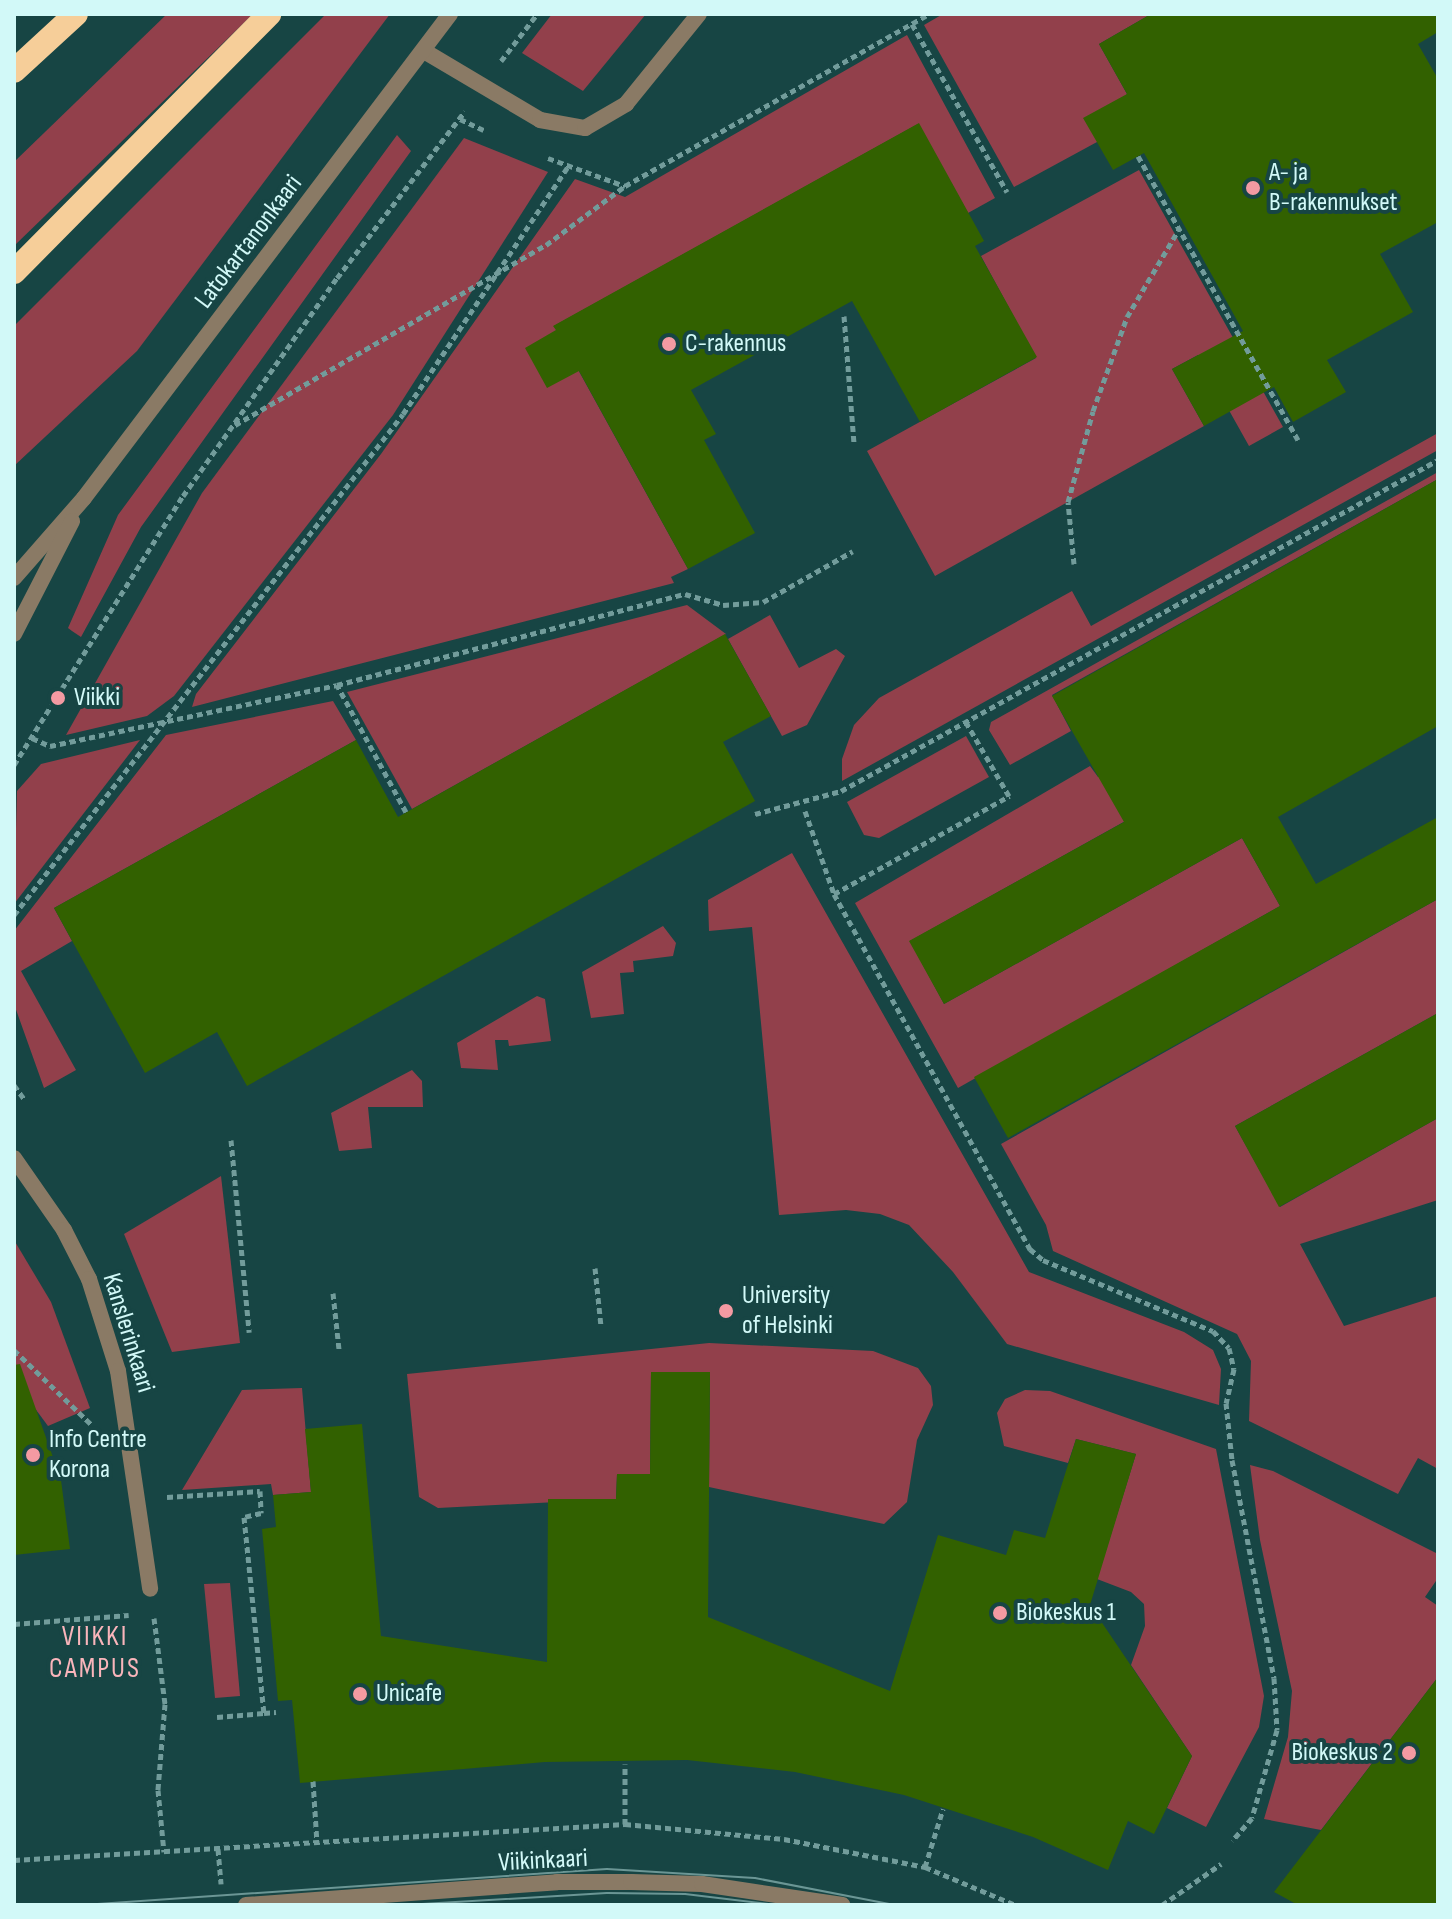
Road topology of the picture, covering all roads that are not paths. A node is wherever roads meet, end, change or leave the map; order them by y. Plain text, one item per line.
1 (76, 14) edge
2 (269, 14) edge
3 (450, 14) edge
4 (699, 14) edge
5 (424, 51) junction
6 (14, 71) edge
7 (14, 272) edge
8 (84, 498) junction
9 (14, 578) edge
10 (14, 634) edge
11 (14, 1158) edge
12 (150, 1589) dead end
13 (246, 1905) edge
14 (842, 1905) edge

1 - 6 highway
2 - 7 highway
3 - 5 street, Latokartanonkaari
4 - 5 street
5 - 8 street, Latokartanonkaari
8 - 9 street, Latokartanonkaari
8 - 10 street, Latokartanonkaari
11 - 12 street, Kanslerinkaari
13 - 14 street, Viikinkaari

